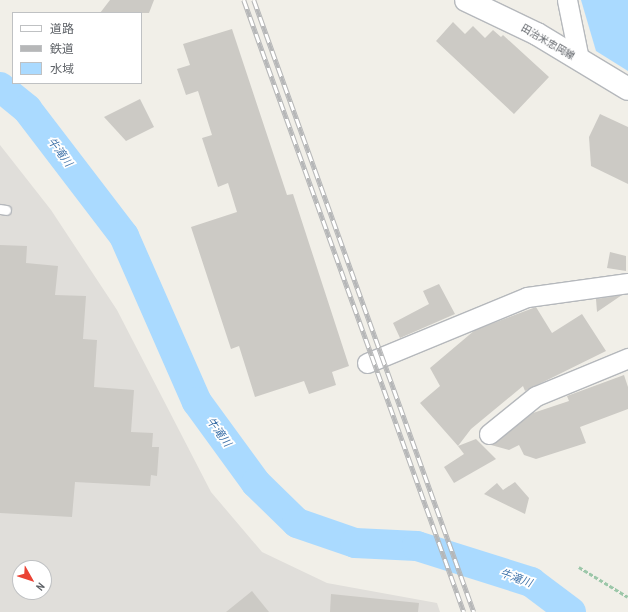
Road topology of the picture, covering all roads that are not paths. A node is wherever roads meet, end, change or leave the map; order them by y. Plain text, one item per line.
1 (466, 0) edge
2 (567, 0) edge
3 (579, 59) junction
4 (628, 89) edge
5 (628, 283) edge
6 (628, 358) edge
7 (367, 363) dead end
8 (489, 434) dead end

1 - 3 main road, 田治米忠岡線
2 - 3 street
3 - 4 main road, 田治米忠岡線
5 - 7 street
6 - 8 street

